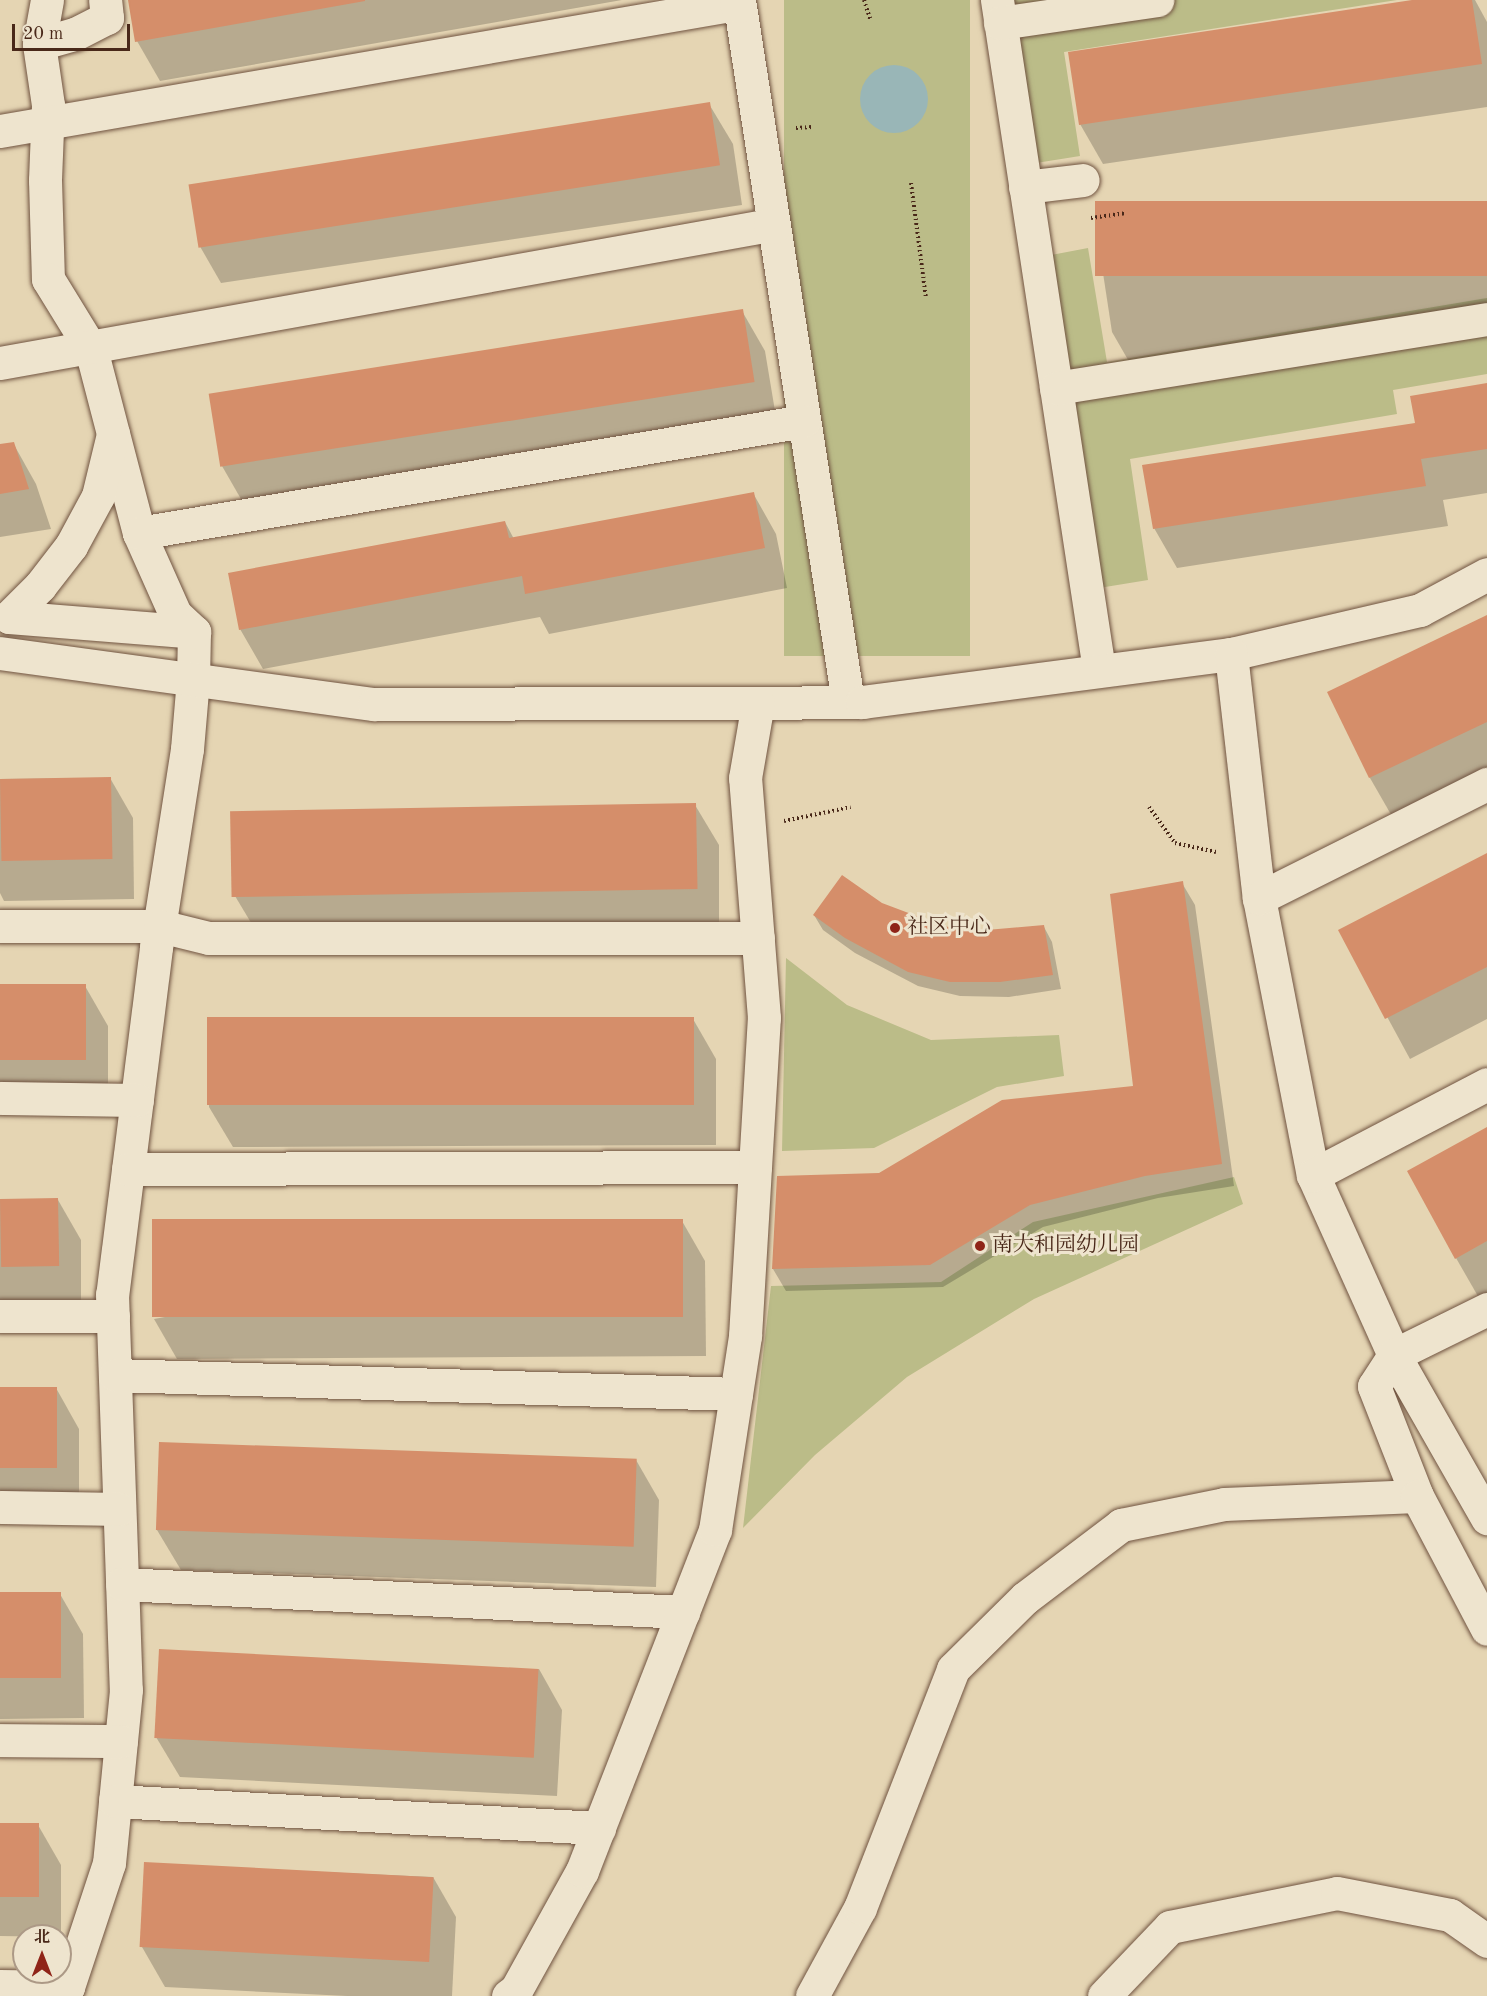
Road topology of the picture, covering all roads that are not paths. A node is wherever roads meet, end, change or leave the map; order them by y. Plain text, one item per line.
1 (47, 0) edge
2 (105, 0) edge
3 (1157, 0) edge
4 (739, 3) edge
5 (998, 11) edge
6 (39, 44) junction
7 (47, 123) junction
8 (0, 131) edge
9 (1083, 180) dead end
10 (1025, 187) junction
11 (774, 227) junction
12 (1487, 319) edge
13 (91, 349) junction
14 (0, 363) edge
15 (1056, 388) junction
16 (804, 421) junction
17 (114, 430) junction
18 (139, 533) junction
19 (1487, 574) edge
20 (194, 632) junction
21 (0, 653) edge
22 (1232, 654) junction
23 (1099, 670) junction
24 (193, 678) junction
25 (849, 702) junction
26 (758, 703) junction
27 (1487, 784) edge
28 (1259, 898) junction
29 (0, 926) edge
30 (160, 926) junction
31 (758, 938) junction
32 (1487, 1084) edge
33 (0, 1098) edge
34 (137, 1100) junction
35 (755, 1167) junction
36 (128, 1169) junction
37 (1313, 1175) junction
38 (1487, 1309) edge
39 (0, 1316) edge
40 (113, 1316) junction
41 (1394, 1355) junction
42 (115, 1375) junction
43 (736, 1394) junction
44 (1417, 1496) junction
45 (0, 1507) edge
46 (120, 1509) junction
47 (1487, 1518) edge
48 (122, 1584) junction
49 (683, 1612) junction
50 (1487, 1629) edge
51 (0, 1740) edge
52 (121, 1741) junction
53 (115, 1801) junction
54 (599, 1828) junction
55 (1487, 1941) edge
56 (0, 1986) edge
57 (65, 1991) edge
58 (508, 1996) edge
59 (812, 1996) edge
60 (1104, 1996) edge

1 - 6 street
2 - 6 street
3 - 5 street
4 - 7 street
4 - 11 street
5 - 10 street
6 - 7 street
7 - 8 street
7 - 13 street
9 - 10 street
10 - 15 street
11 - 13 street
11 - 16 street
12 - 15 street
13 - 14 street
13 - 17 street
15 - 23 street
16 - 18 street
16 - 25 street
17 - 18 street
17 - 20 street
18 - 20 street
19 - 22 street
20 - 24 street
21 - 24 street
22 - 23 street
22 - 28 street
23 - 25 street
24 - 26 street
24 - 30 street
25 - 26 street
26 - 31 street
27 - 28 street
28 - 37 street
29 - 30 street
30 - 31 street
30 - 34 street
31 - 35 street
32 - 37 street
33 - 34 street
34 - 36 street
35 - 36 street
35 - 43 street
36 - 40 street
37 - 41 street
38 - 41 street
39 - 40 street
40 - 42 street
41 - 44 street
41 - 47 street
42 - 43 street
42 - 46 street
43 - 49 street
44 - 50 street
44 - 59 street
45 - 46 street
46 - 48 street
48 - 49 street
48 - 52 street
49 - 54 street
51 - 52 street
52 - 53 street
53 - 54 street
53 - 57 street
54 - 58 street
55 - 60 street
56 - 57 street

